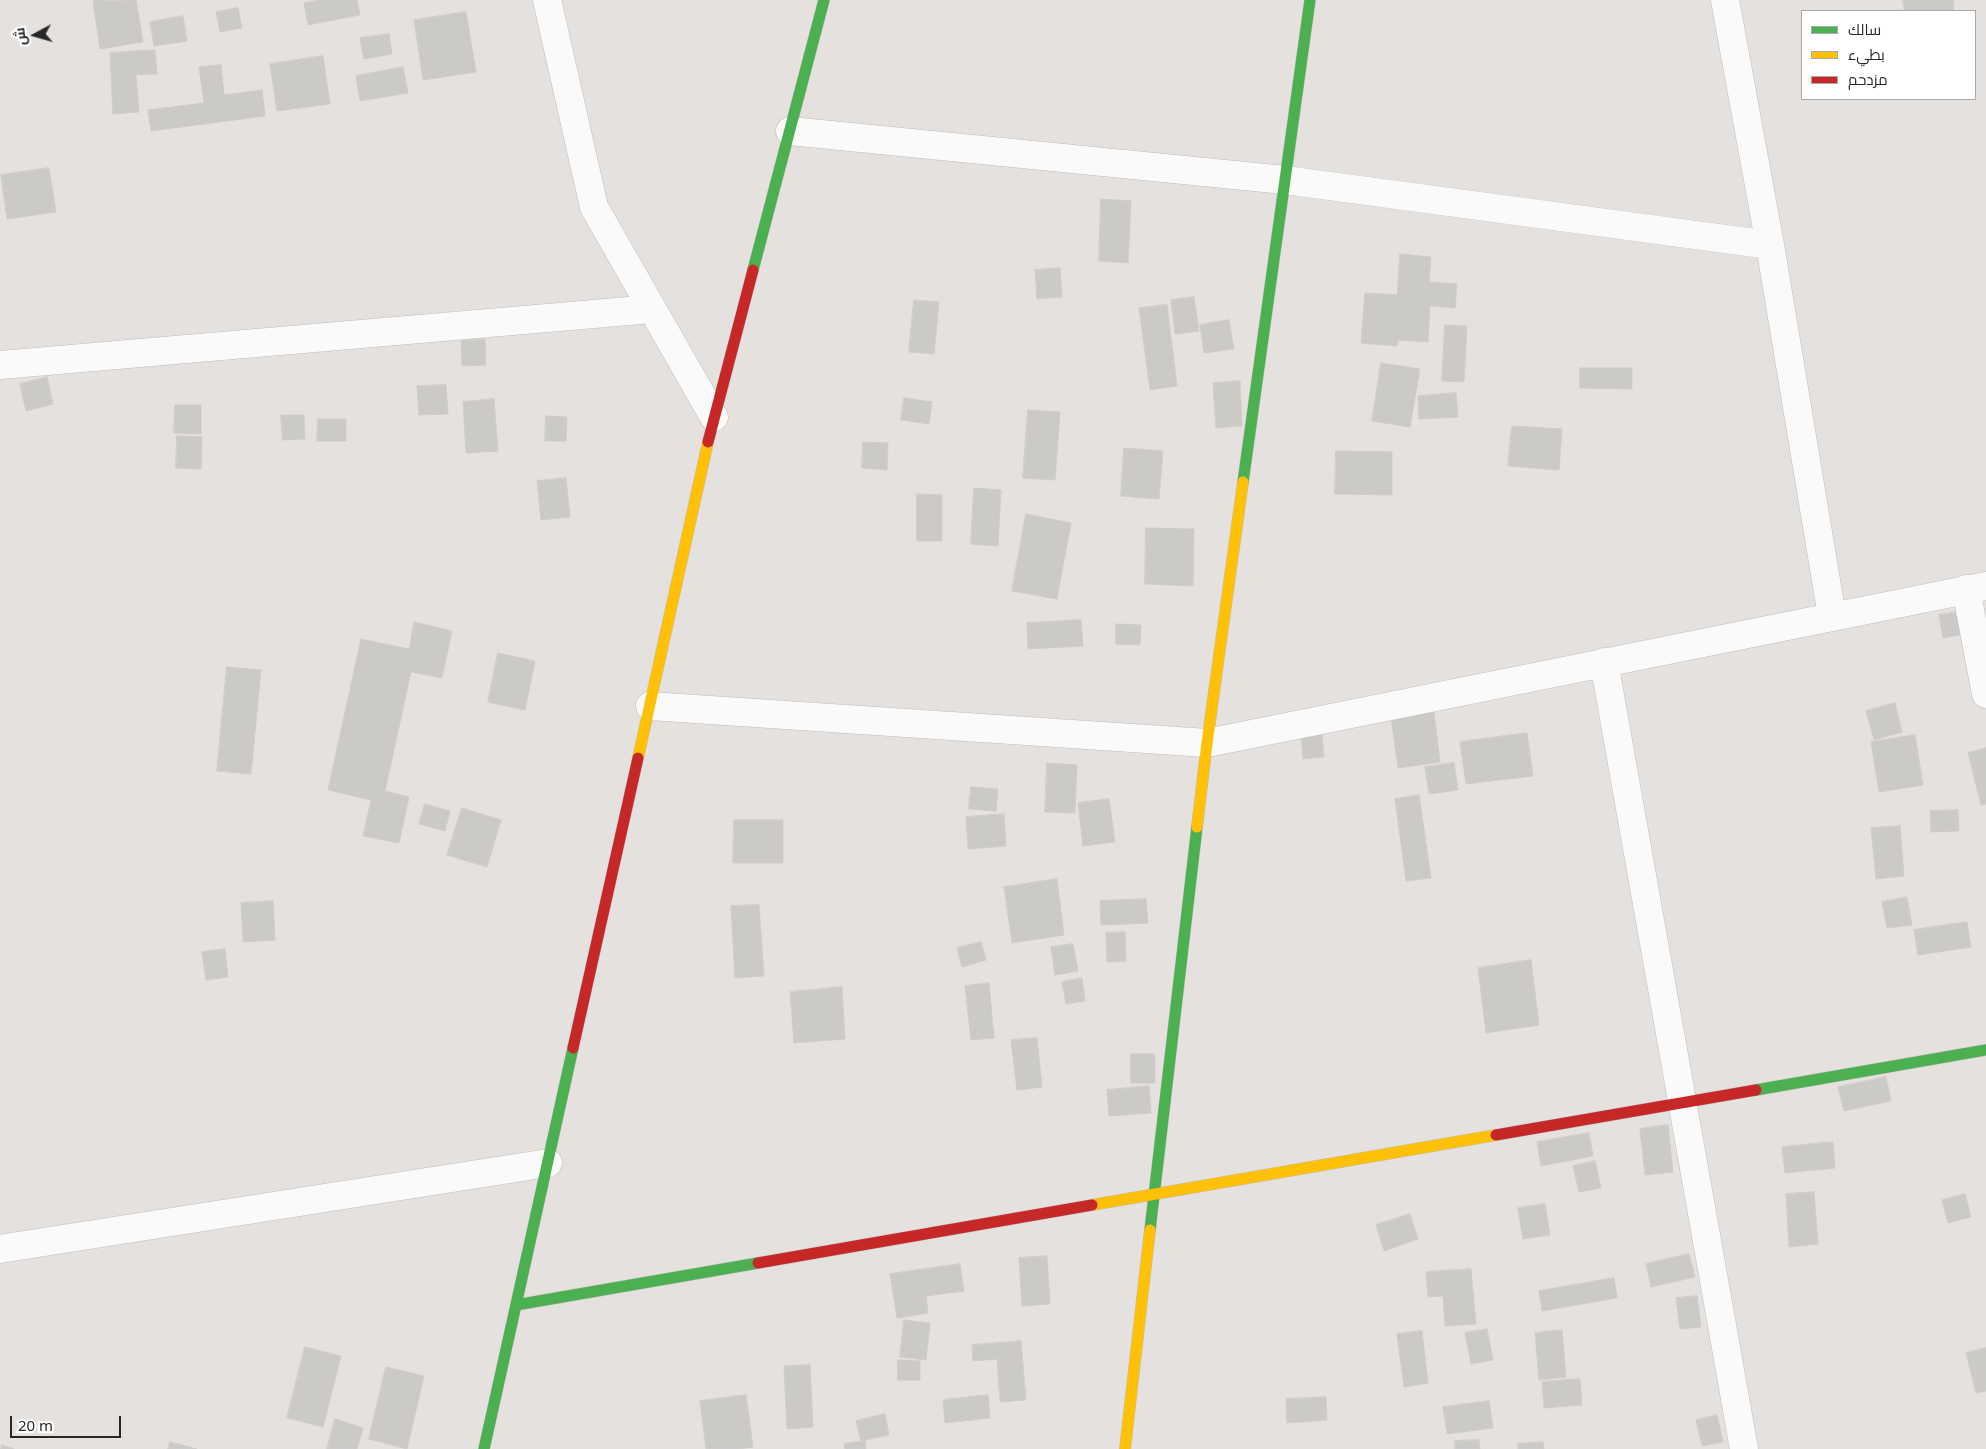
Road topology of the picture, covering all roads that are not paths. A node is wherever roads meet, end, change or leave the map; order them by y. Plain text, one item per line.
1 (547, 0) edge
2 (824, 0) edge
3 (1310, 0) edge
4 (1725, 0) edge
5 (790, 130) junction
6 (1285, 180) junction
7 (1770, 245) junction
8 (652, 309) junction
9 (0, 365) edge
10 (714, 418) junction
11 (1976, 588) edge
12 (1832, 616) junction
13 (1604, 662) junction
14 (1986, 694) edge
15 (650, 706) junction
16 (1207, 743) junction
17 (1986, 1050) edge
18 (1683, 1103) junction
19 (548, 1164) junction
20 (1155, 1194) junction
21 (0, 1249) edge
22 (516, 1305) junction
23 (484, 1449) edge
24 (1125, 1449) edge
25 (1744, 1449) edge

1 - 8 street
2 - 5 street
3 - 6 street
4 - 7 street
5 - 6 street
5 - 10 street
6 - 7 street
6 - 16 street
7 - 12 street
8 - 9 street
8 - 10 street
10 - 15 street
11 - 12 street
11 - 14 street
12 - 13 street
13 - 16 street
13 - 18 street
15 - 16 street
15 - 19 street
16 - 20 street
17 - 18 street
18 - 20 street
18 - 25 street
19 - 21 street
19 - 22 street
20 - 22 street
20 - 24 street
22 - 23 street

